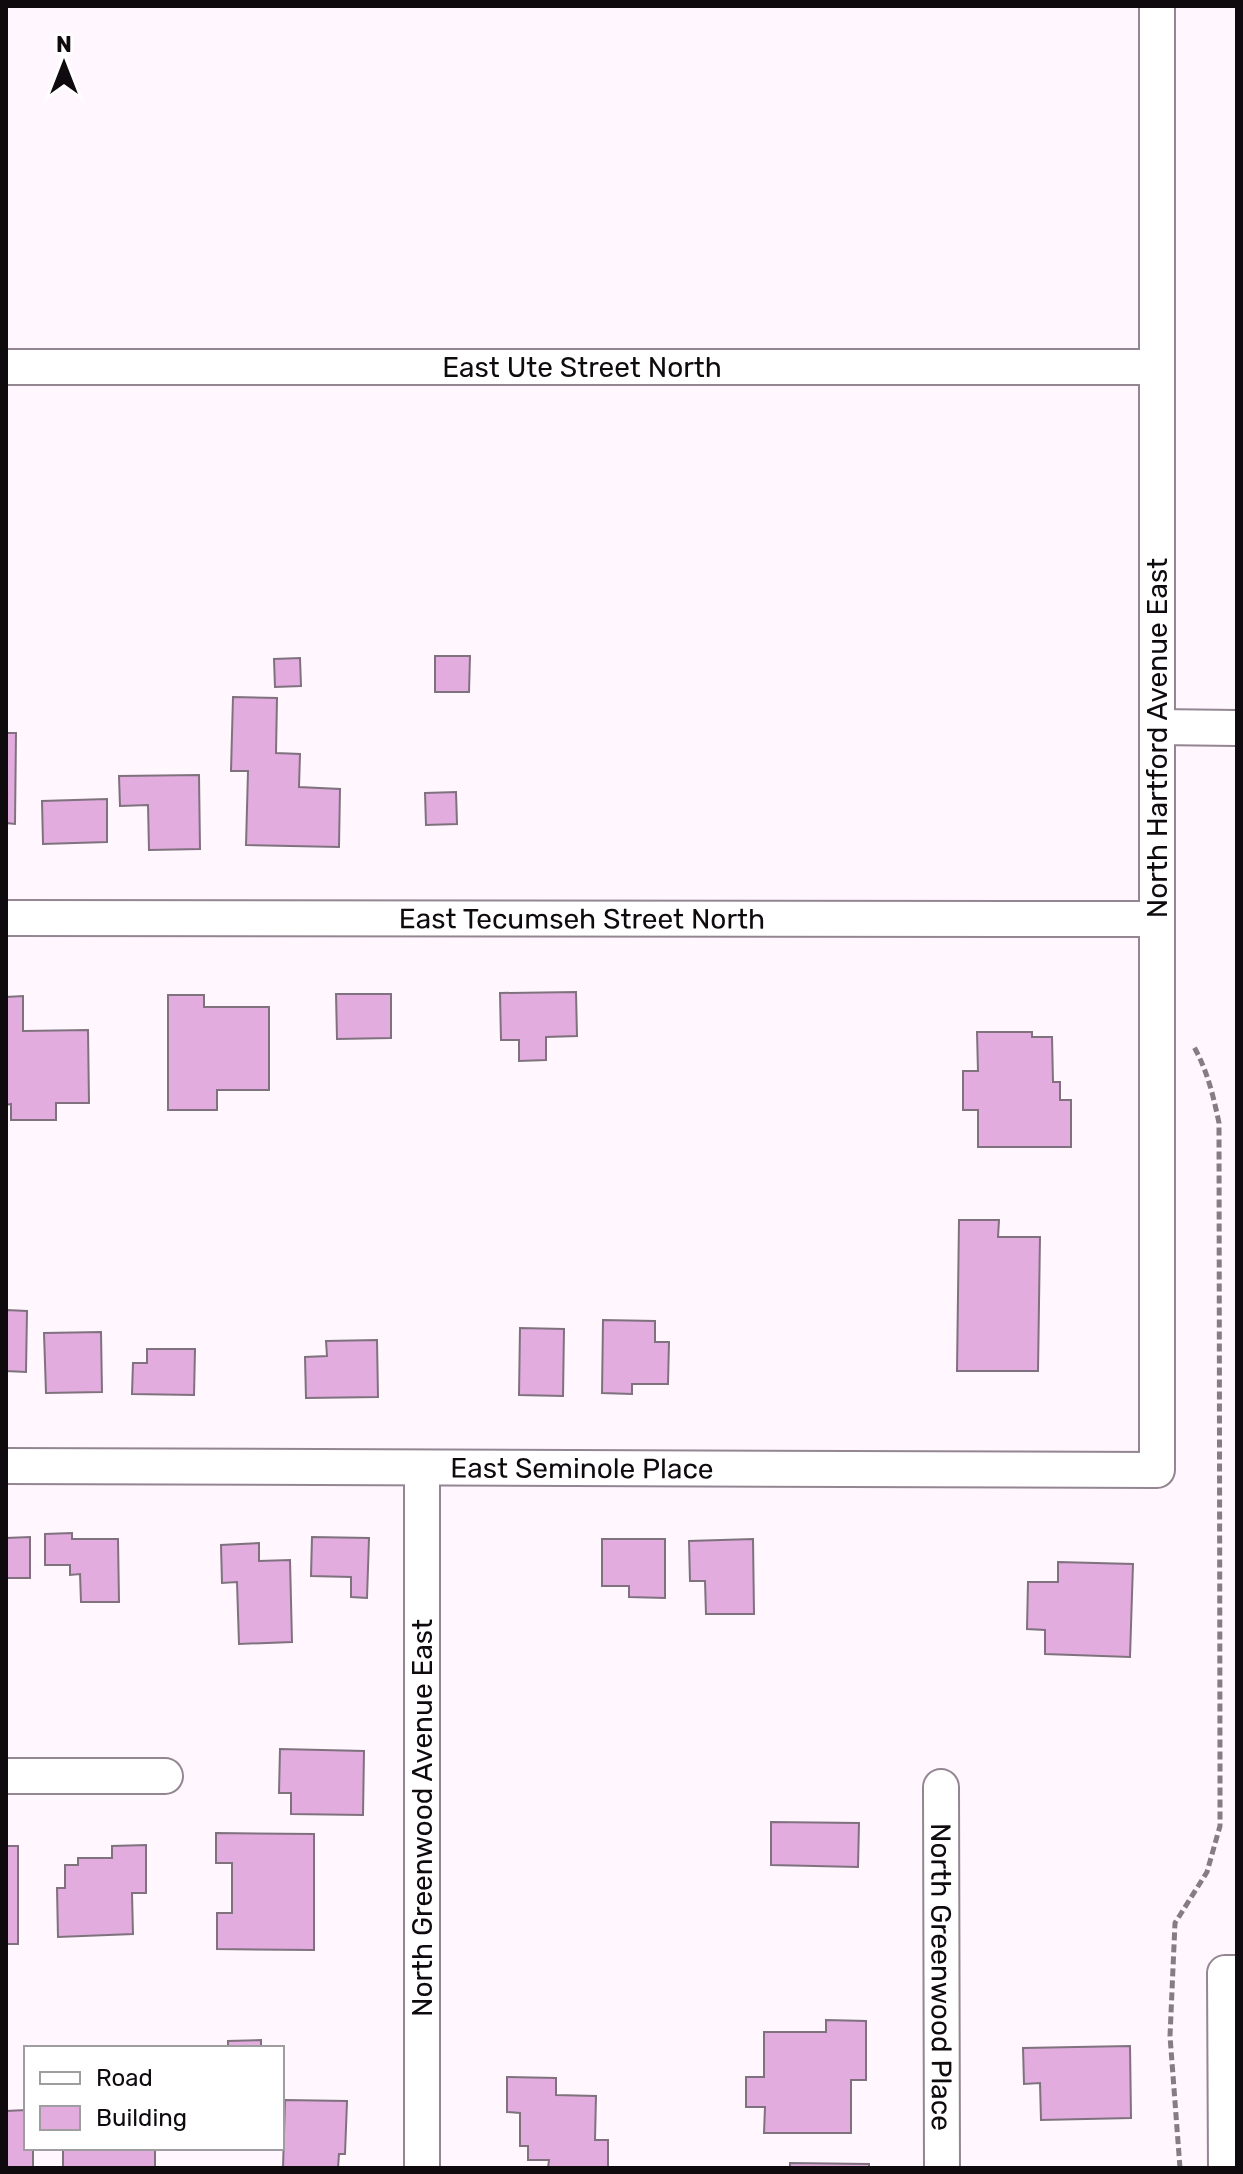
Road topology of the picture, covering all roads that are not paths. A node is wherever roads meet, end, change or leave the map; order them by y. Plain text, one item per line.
1 (1157, 6) edge
2 (6, 367) edge
3 (1157, 367) junction
4 (1157, 727) junction
5 (1237, 728) edge
6 (6, 918) edge
7 (1157, 919) junction
8 (6, 1466) edge
9 (422, 1468) junction
10 (1157, 1470) joint
11 (6, 1776) edge
12 (165, 1776) dead end
13 (941, 1787) dead end
14 (1231, 1973) edge
15 (422, 2168) edge
16 (942, 2168) edge
17 (1226, 2168) edge

1 - 3 street, North Hartford Avenue East
2 - 3 street, East Ute Street North
3 - 4 street, North Hartford Avenue East
4 - 5 street
4 - 7 street, North Hartford Avenue East
6 - 7 street, East Tecumseh Street North
7 - 10 street, North Hartford Avenue East
8 - 9 street, East Seminole Place
9 - 10 street, East Seminole Place
9 - 15 street, North Greenwood Avenue East
11 - 12 street
13 - 16 street, North Greenwood Place
14 - 17 street

